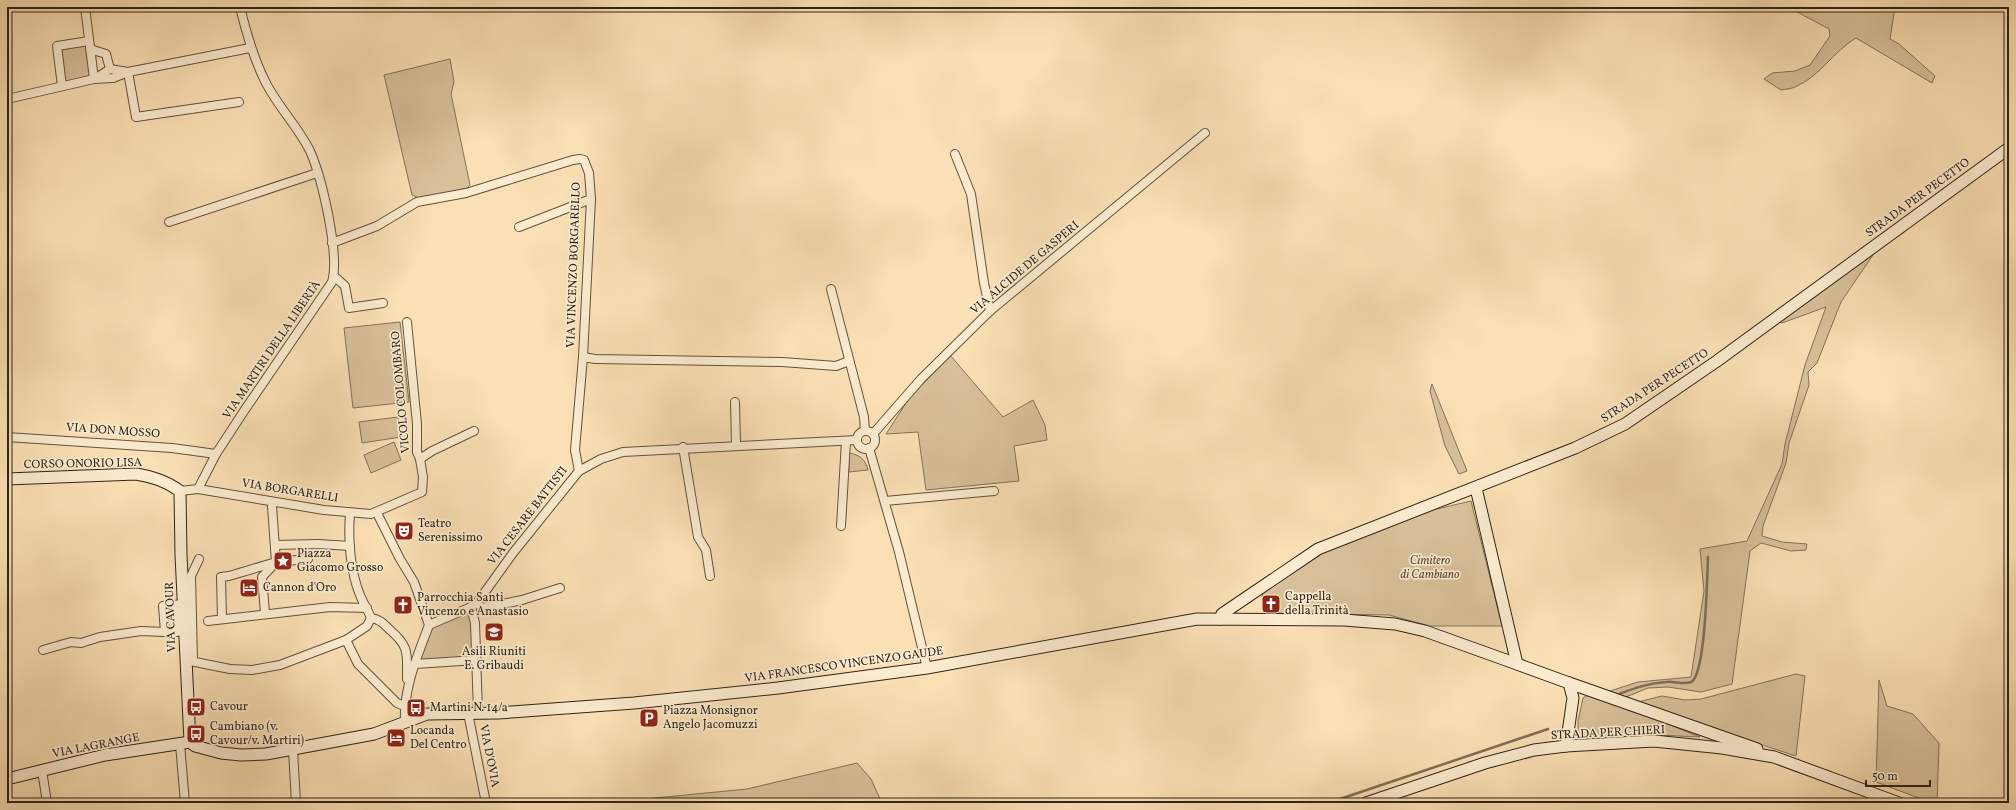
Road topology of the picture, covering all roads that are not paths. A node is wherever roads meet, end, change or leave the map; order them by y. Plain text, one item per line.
1 (85, 7) edge
2 (240, 7) edge
3 (90, 45) junction
4 (250, 48) junction
5 (110, 69) junction
6 (128, 72) junction
7 (94, 79) junction
8 (62, 86) junction
9 (7, 99) edge
10 (239, 102) dead end
11 (1206, 133) dead end
12 (2009, 148) edge
13 (955, 154) dead end
14 (317, 173) junction
15 (591, 199) junction
16 (169, 222) dead end
17 (519, 227) dead end
18 (332, 243) junction
19 (334, 276) junction
20 (831, 289) dead end
21 (383, 303) dead end
22 (990, 311) junction
23 (406, 322) dead end
24 (583, 357) junction
25 (849, 361) junction
26 (735, 402) dead end
27 (474, 431) dead end
28 (869, 432) junction
29 (7, 437) edge
30 (857, 440) junction
31 (846, 441) junction
32 (736, 445) junction
33 (683, 448) junction
34 (869, 448) junction
35 (216, 454) junction
36 (420, 459) junction
37 (579, 471) junction
38 (7, 479) edge
39 (1476, 488) junction
40 (198, 489) junction
41 (180, 491) junction
42 (994, 491) dead end
43 (884, 501) junction
44 (274, 503) junction
45 (350, 513) junction
46 (377, 513) junction
47 (841, 526) dead end
48 (274, 545) junction
49 (350, 546) junction
50 (199, 559) dead end
51 (308, 559) dead end
52 (276, 562) junction
53 (710, 576) dead end
54 (560, 588) dead end
55 (180, 605) junction
56 (474, 605) junction
57 (367, 608) junction
58 (265, 613) junction
59 (222, 618) junction
60 (371, 618) junction
61 (1220, 619) junction
62 (192, 622) junction
63 (429, 625) junction
64 (165, 632) junction
65 (181, 632) junction
66 (346, 640) junction
67 (43, 650) dead end
68 (189, 660) junction
69 (477, 660) junction
70 (415, 664) junction
71 (1517, 664) junction
72 (927, 668) junction
73 (1569, 683) junction
74 (408, 684) junction
75 (404, 706) junction
76 (473, 713) junction
77 (405, 722) junction
78 (185, 743) junction
79 (1566, 746) junction
80 (293, 750) junction
81 (1774, 757) junction
82 (42, 770) junction
83 (7, 779) edge
84 (47, 803) edge
85 (185, 803) edge
86 (296, 803) edge
87 (486, 803) edge
88 (1366, 803) edge
89 (1899, 803) edge

1 - 3 street
2 - 4 street, VIA MARTIRI DELLA LIBERTÀ
3 - 5 street
3 - 7 street
3 - 8 street
4 - 6 street
4 - 14 street, VIA MARTIRI DELLA LIBERTÀ
5 - 6 street
5 - 7 street
6 - 7 street
6 - 10 street
7 - 8 street
8 - 9 street
11 - 22 street, VIA ALCIDE DE GASPERI
12 - 39 street, STRADA PER PECETTO
13 - 22 street
14 - 16 street
14 - 18 street, VIA MARTIRI DELLA LIBERTÀ
15 - 17 street
15 - 18 street, VIA VINCENZO BORGARELLO
15 - 24 street, VIA VINCENZO BORGARELLO
18 - 19 street, VIA MARTIRI DELLA LIBERTÀ
19 - 21 street
19 - 35 street, VIA MARTIRI DELLA LIBERTÀ
20 - 25 street
22 - 28 street, VIA ALCIDE DE GASPERI
23 - 36 street, VICOLO COLOMBARO
24 - 25 street
24 - 37 street, VIA VINCENZO BORGARELLO
25 - 28 street
26 - 32 street
27 - 36 street, VICOLO COLOMBARO
28 - 30 street
28 - 34 street
29 - 35 street, VIA DON MOSSO
30 - 31 street, VIA CESARE BATTISTI
30 - 34 street
31 - 32 street, VIA CESARE BATTISTI
31 - 47 street
32 - 33 street, VIA CESARE BATTISTI
33 - 37 street, VIA CESARE BATTISTI
33 - 53 street
34 - 43 street
35 - 40 street, VIA MARTIRI DELLA LIBERTÀ
36 - 46 street, VICOLO COLOMBARO
37 - 56 street, VIA CESARE BATTISTI
38 - 41 street, CORSO ONORIO LISA
39 - 61 street, STRADA PER PECETTO
39 - 71 street
40 - 41 street
40 - 44 street, VIA BORGARELLI
41 - 55 street, VIA CAVOUR
42 - 43 street
43 - 72 street
44 - 45 street, VIA BORGARELLI
44 - 48 street
45 - 46 street, VIA BORGARELLI
45 - 49 street
46 - 63 street
48 - 49 street
48 - 52 street
49 - 57 street
50 - 62 street
51 - 52 street
52 - 58 street
52 - 59 street
54 - 56 street
55 - 64 street
55 - 65 street, VIA CAVOUR
56 - 63 street
56 - 69 street, VIA D'OVIA
57 - 58 street
57 - 60 street
58 - 59 street
59 - 62 street
60 - 66 street
60 - 74 street
61 - 71 street, VIA FRANCESCO VINCENZO GAUDE
61 - 72 street, VIA FRANCESCO VINCENZO GAUDE
62 - 68 street
63 - 70 street
64 - 65 street
64 - 67 street
65 - 68 street, VIA CAVOUR
66 - 68 street
66 - 75 street
68 - 78 street, VIA CAVOUR
69 - 70 street
69 - 76 street, VIA D'OVIA
70 - 74 street
71 - 73 street, VIA FRANCESCO VINCENZO GAUDE
72 - 76 street, VIA FRANCESCO VINCENZO GAUDE
73 - 79 street
73 - 81 street, VIA FRANCESCO VINCENZO GAUDE
74 - 75 street
75 - 77 street
76 - 77 street, VIA FRANCESCO VINCENZO GAUDE
76 - 87 street, VIA D'OVIA
77 - 80 street, VIA FRANCESCO VINCENZO GAUDE
78 - 80 street, VIA FRANCESCO VINCENZO GAUDE
78 - 82 street, VIA LAGRANGE
78 - 85 street
79 - 81 street, STRADA PER CHIERI
79 - 88 street, STRADA PER CHIERI
80 - 86 street
81 - 89 street, STRADA PER CHIERI
82 - 83 street, VIA LAGRANGE
82 - 84 street

